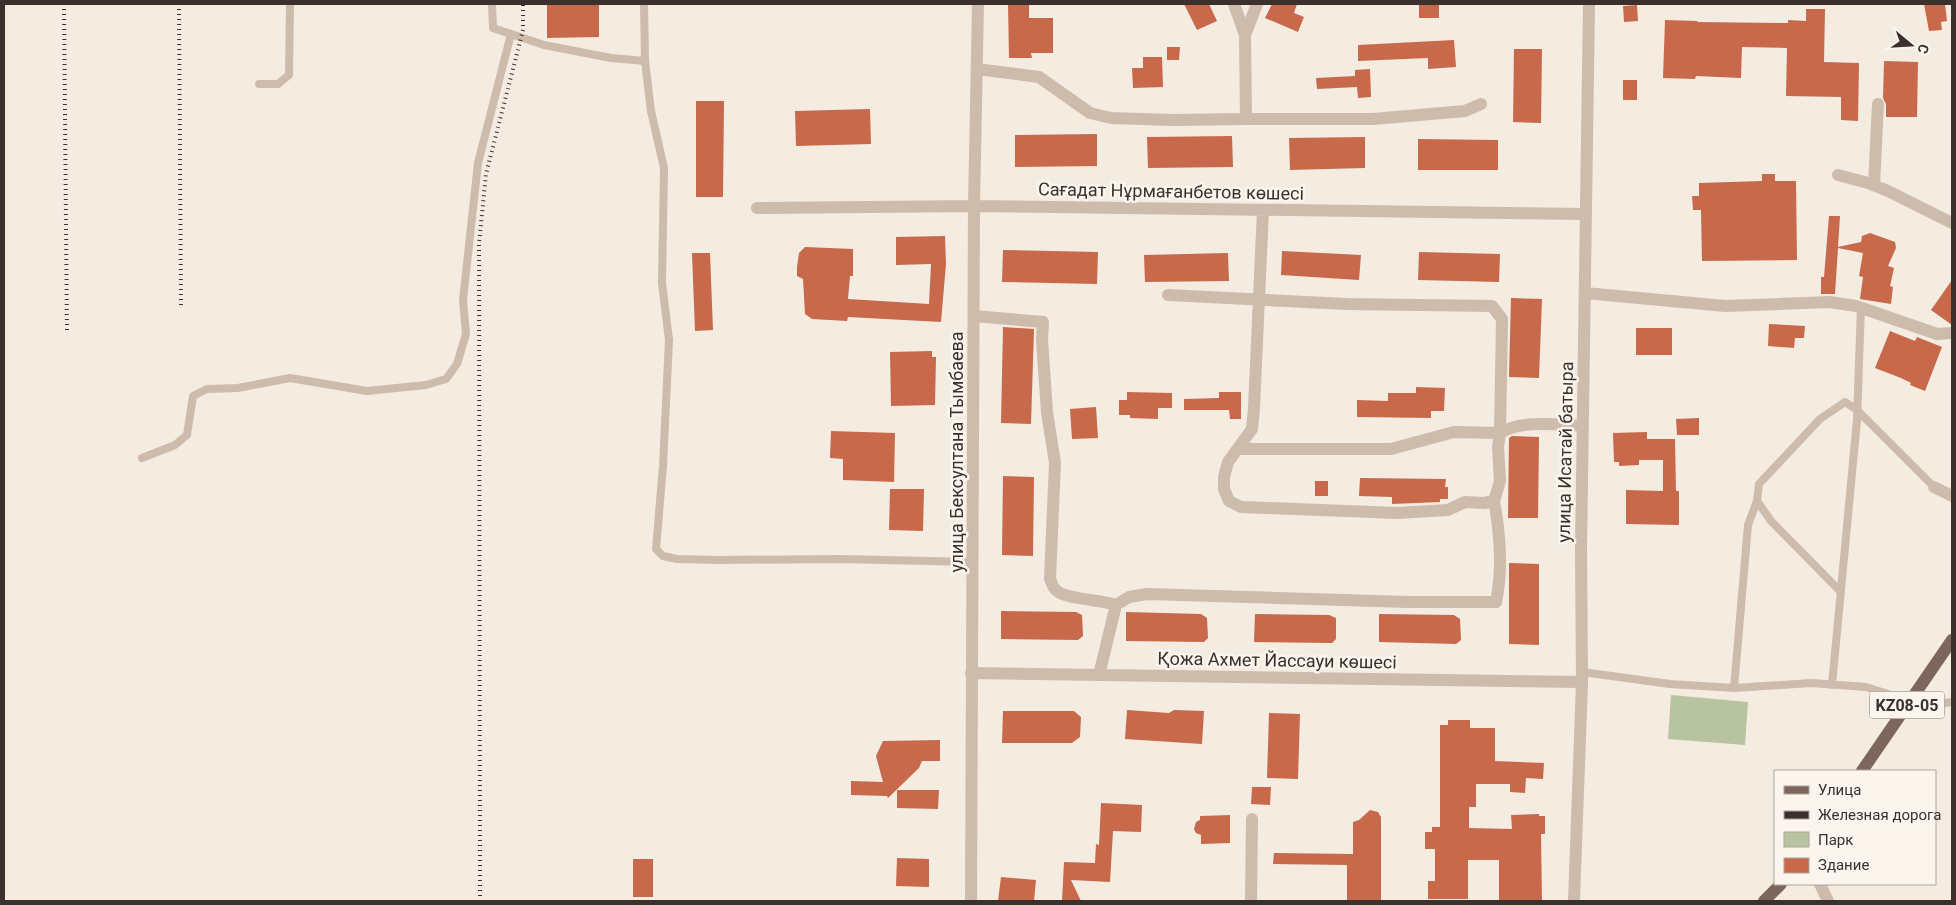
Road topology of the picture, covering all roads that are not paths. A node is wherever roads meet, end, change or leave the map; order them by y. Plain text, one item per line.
1 (290, 4) edge
2 (492, 4) edge
3 (644, 4) edge
4 (978, 4) edge
5 (1234, 4) edge
6 (1257, 4) edge
7 (1589, 4) edge
8 (511, 34) junction
9 (1244, 35) junction
10 (645, 61) junction
11 (977, 69) junction
12 (260, 84) dead end
13 (1481, 104) dead end
14 (1878, 104) dead end
15 (1246, 119) junction
16 (1838, 176) dead end
17 (1874, 185) junction
18 (974, 206) junction
19 (757, 208) dead end
20 (1263, 210) junction
21 (1586, 214) junction
22 (1952, 224) edge
23 (1585, 293) junction
24 (1168, 295) dead end
25 (1258, 299) junction
26 (1861, 307) junction
27 (974, 316) junction
28 (1952, 333) edge
29 (1857, 410) junction
30 (1583, 426) junction
31 (1500, 433) junction
32 (1238, 449) junction
33 (142, 458) dead end
34 (1934, 487) joint
35 (1952, 496) edge
36 (1494, 500) junction
37 (1757, 501) junction
38 (973, 562) junction
39 (1840, 592) junction
40 (1116, 604) junction
41 (1952, 640) edge
42 (971, 674) junction
43 (1099, 675) junction
44 (1582, 677) junction
45 (1832, 684) junction
46 (1734, 688) junction
47 (1952, 702) edge
48 (1907, 705) junction
49 (1863, 770) edge
50 (1252, 819) dead end
51 (1780, 885) edge
52 (1820, 885) edge
53 (971, 901) edge
54 (1251, 901) edge
55 (1574, 901) edge
56 (1764, 901) edge
57 (1828, 901) edge

1 - 12 lane
2 - 8 lane
3 - 10 lane
4 - 11 street, улица Бексултана Тымбаева
5 - 9 street
6 - 9 street
7 - 21 street, улица Исатай батыра
8 - 10 lane
8 - 33 lane
9 - 15 street
10 - 38 lane
11 - 15 street
11 - 18 street, улица Бексултана Тымбаева
13 - 15 street
14 - 17 street
16 - 17 street
17 - 22 street
18 - 19 street, Сағадат Нұрмағанбетов көшесі
18 - 20 street, Сағадат Нұрмағанбетов көшесі
18 - 27 street, улица Бексултана Тымбаева
20 - 21 street, Сағадат Нұрмағанбетов көшесі
20 - 25 street
21 - 23 street, улица Исатай батыра
23 - 26 street
23 - 30 street, улица Исатай батыра
24 - 25 street
25 - 31 street
25 - 32 street
26 - 28 street
26 - 29 lane
27 - 38 street, улица Бексултана Тымбаева
27 - 40 street
29 - 34 lane
29 - 37 lane
29 - 39 lane
30 - 31 street
30 - 44 street, улица Исатай батыра
31 - 32 street
31 - 36 street
32 - 36 street
34 - 35 street
36 - 40 street
37 - 39 lane
37 - 46 lane
38 - 42 street, улица Бексултана Тымбаева
39 - 45 lane
40 - 43 street
41 - 48 main road, KZ08-05
42 - 43 street, Қожа Ахмет Йассауи көшесі
42 - 53 street, улица Бексултана Тымбаева
43 - 44 street, Қожа Ахмет Йассауи көшесі
44 - 46 lane
44 - 55 street, улица Исатай батыра
45 - 46 lane
45 - 48 lane
47 - 48 lane
48 - 49 main road, KZ08-05
50 - 54 street
51 - 56 main road
52 - 57 street

